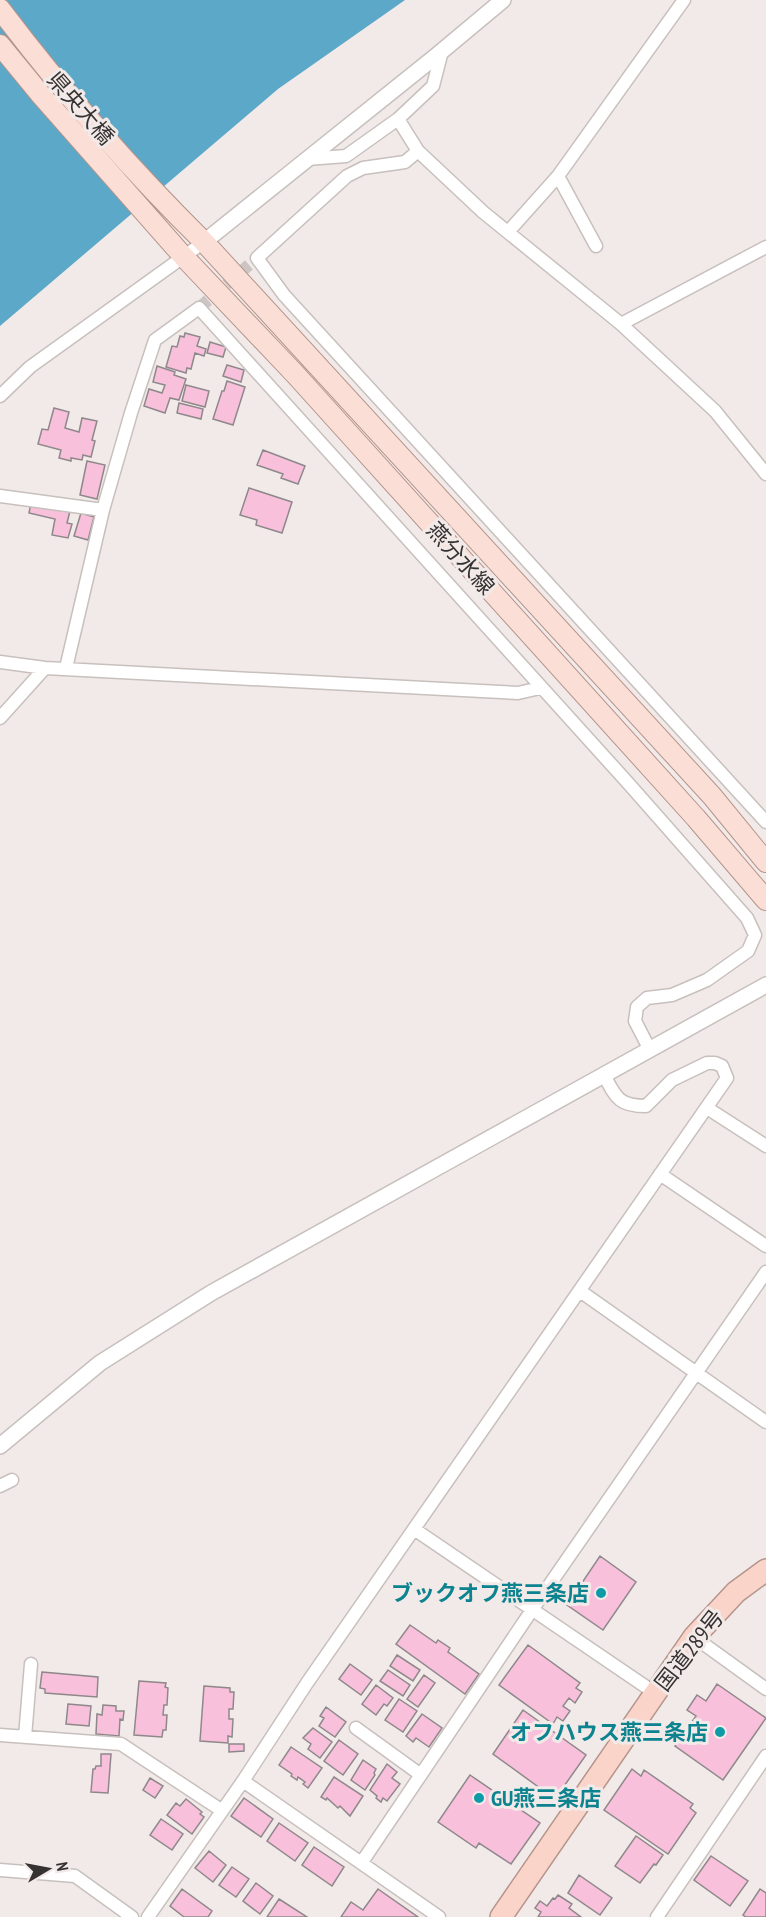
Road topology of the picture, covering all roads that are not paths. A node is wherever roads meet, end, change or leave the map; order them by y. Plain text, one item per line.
1 (503, 0) edge
2 (684, 0) edge
3 (0, 9) edge
4 (0, 45) edge
5 (442, 51) junction
6 (399, 119) junction
7 (418, 151) junction
8 (307, 159) junction
9 (558, 176) junction
10 (166, 204) joint
11 (152, 219) joint
12 (508, 232) junction
13 (204, 242) junction
14 (596, 246) dead end
15 (766, 247) edge
16 (183, 256) junction
17 (621, 324) junction
18 (0, 396) edge
19 (766, 474) edge
20 (0, 496) edge
21 (103, 510) junction
22 (0, 662) edge
23 (45, 668) junction
24 (66, 668) junction
25 (540, 688) junction
26 (0, 718) edge
27 (766, 822) edge
28 (766, 862) edge
29 (766, 900) edge
30 (766, 985) edge
31 (650, 1050) junction
32 (604, 1075) junction
33 (707, 1108) junction
34 (766, 1146) edge
35 (660, 1174) junction
36 (766, 1246) edge
37 (766, 1272) edge
38 (580, 1291) junction
39 (696, 1374) junction
40 (766, 1422) edge
41 (0, 1446) edge
42 (12, 1480) dead end
43 (0, 1486) edge
44 (414, 1529) junction
45 (766, 1570) edge
46 (532, 1610) junction
47 (694, 1637) junction
48 (31, 1664) dead end
49 (766, 1689) edge
50 (656, 1693) junction
51 (356, 1728) dead end
52 (0, 1735) edge
53 (25, 1737) junction
54 (766, 1756) edge
55 (421, 1775) junction
56 (243, 1781) junction
57 (221, 1810) junction
58 (362, 1862) junction
59 (0, 1870) edge
60 (132, 1917) edge
61 (148, 1917) edge
62 (439, 1917) edge
63 (501, 1917) edge
64 (657, 1917) edge

1 - 5 street
2 - 9 street
3 - 10 main road, 県央大橋
4 - 11 main road, 県央大橋
5 - 6 street
5 - 8 street
6 - 7 street
6 - 8 street
7 - 12 street
7 - 27 street
8 - 13 street
9 - 12 street
9 - 14 street
10 - 13 main road, 燕分水線
11 - 16 main road, 燕分水線
12 - 17 street
13 - 16 street
13 - 28 main road, 燕分水線
15 - 17 street
16 - 18 street
16 - 29 main road, 燕分水線
17 - 19 street
20 - 21 street
21 - 24 street
21 - 25 street
22 - 23 street
23 - 24 street
23 - 26 street
24 - 25 street
25 - 31 street
30 - 31 street
31 - 32 street
32 - 33 street
32 - 41 street
33 - 34 street
33 - 35 street
35 - 36 street
35 - 38 street
37 - 39 street
38 - 39 street
38 - 44 street
39 - 40 street
39 - 46 street
42 - 43 street
44 - 46 street
44 - 56 street
45 - 47 highway, 国道289号
46 - 50 street
46 - 55 street
47 - 49 street
47 - 50 highway, 国道289号
48 - 53 street
50 - 63 highway, 国道289号
51 - 55 street
52 - 53 street
53 - 57 street
54 - 64 street
55 - 58 street
56 - 57 street
56 - 58 street
57 - 61 street
58 - 62 street
59 - 60 street

